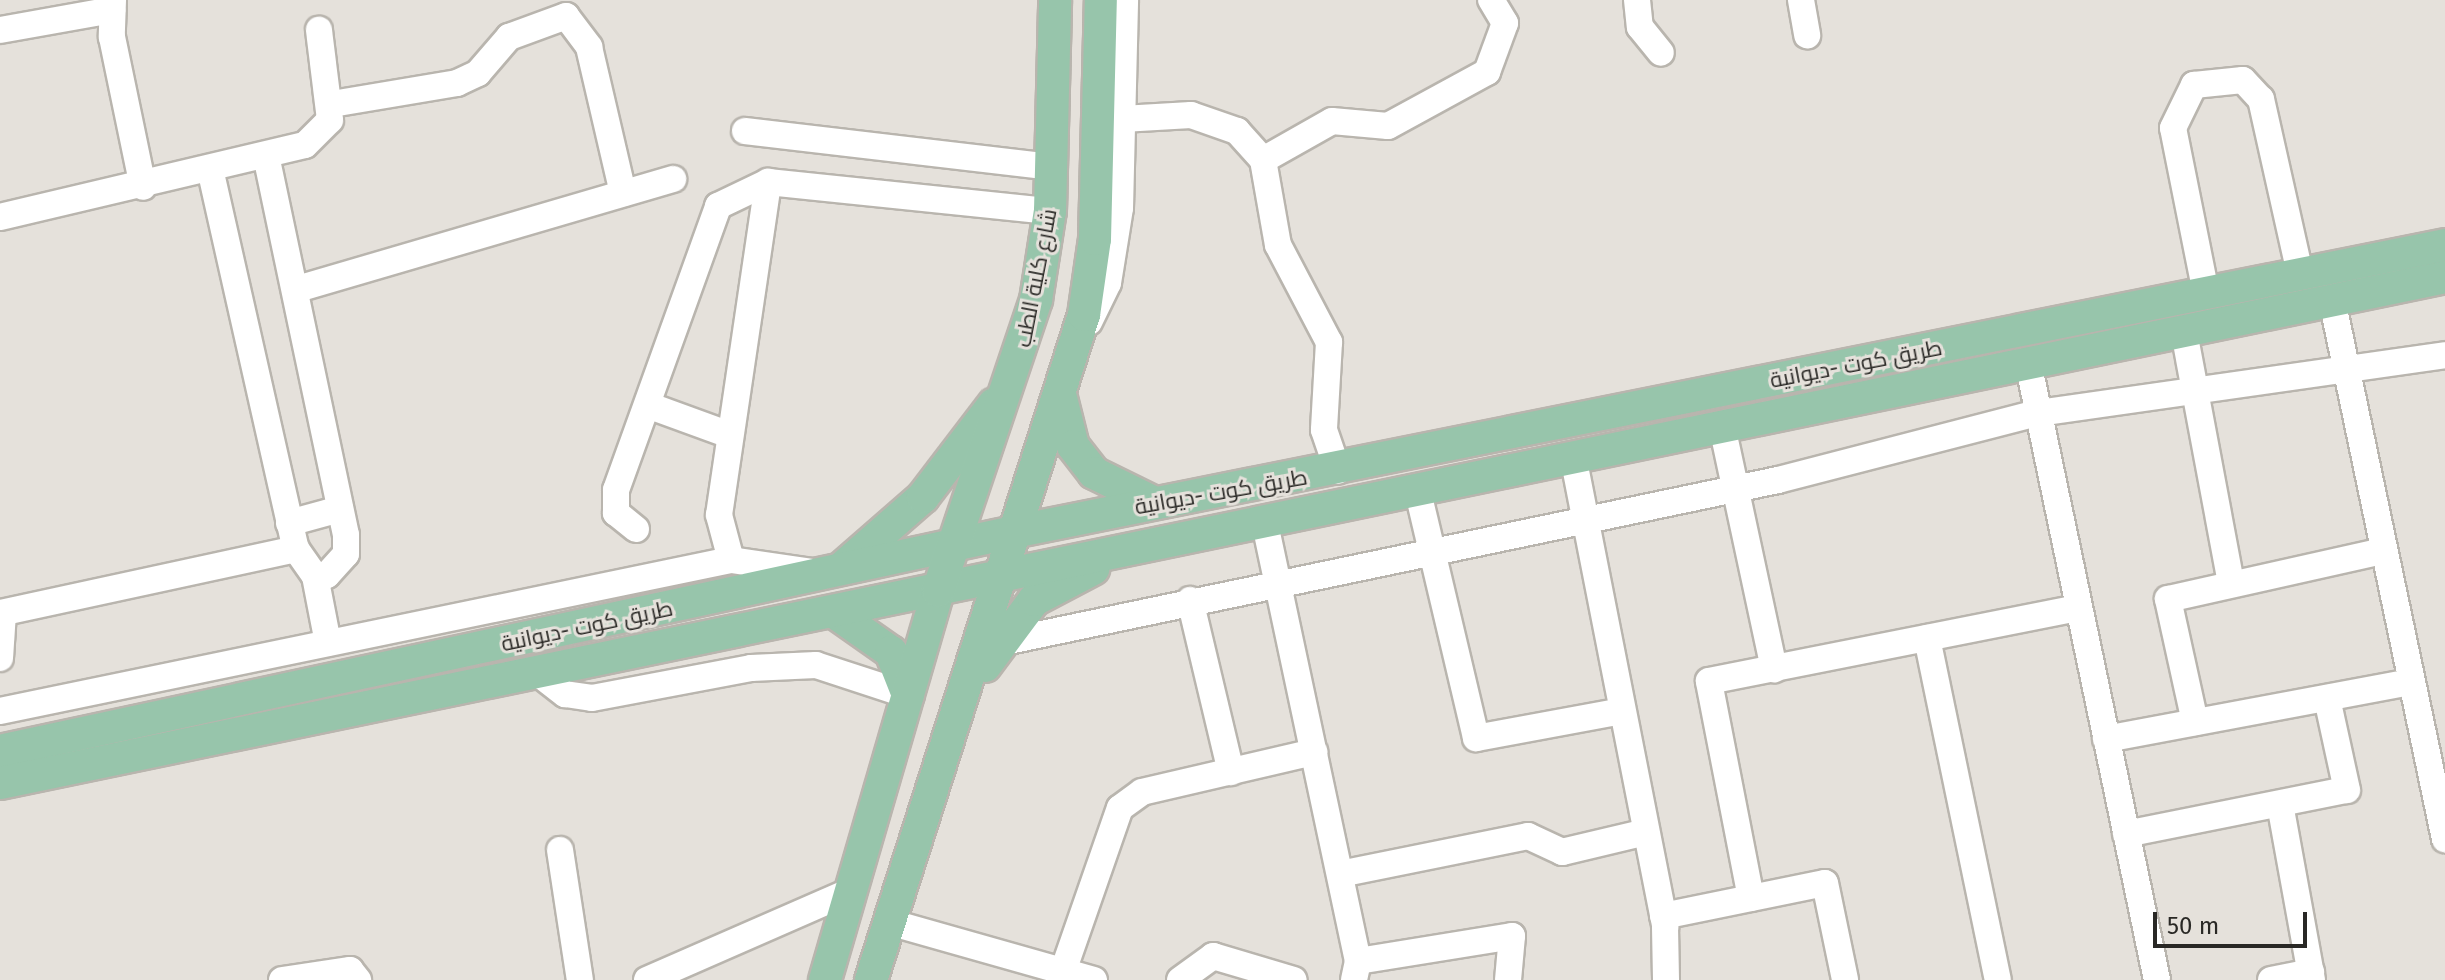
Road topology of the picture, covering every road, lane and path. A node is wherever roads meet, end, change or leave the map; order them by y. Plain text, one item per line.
1 (1055, 0) edge
2 (1101, 0) edge
3 (1125, 0) edge
4 (1491, 0) edge
5 (1637, 0) edge
6 (1801, 0) edge
7 (113, 5) edge
8 (0, 30) edge
9 (319, 30) dead end
10 (1807, 35) dead end
11 (1661, 53) dead end
12 (332, 104) junction
13 (1122, 119) junction
14 (745, 131) dead end
15 (267, 159) junction
16 (1263, 160) junction
17 (1053, 167) junction
18 (211, 173) junction
19 (673, 179) dead end
20 (768, 182) junction
21 (143, 187) junction
22 (623, 193) junction
23 (1050, 211) junction
24 (0, 217) edge
25 (2445, 245) edge
26 (2300, 274) junction
27 (2445, 277) edge
28 (297, 289) junction
29 (2206, 293) junction
30 (2332, 300) junction
31 (2184, 332) junction
32 (1073, 354) junction
33 (2445, 355) edge
34 (2028, 362) junction
35 (2346, 375) junction
36 (1015, 376) junction
37 (2196, 393) junction
38 (1061, 396) junction
39 (650, 406) junction
40 (2038, 413) junction
41 (1722, 426) junction
42 (727, 434) junction
43 (1573, 456) junction
44 (1338, 471) junction
45 (1417, 488) junction
46 (1736, 488) junction
47 (1155, 503) junction
48 (340, 509) junction
49 (1264, 519) junction
50 (1585, 519) junction
51 (289, 523) junction
52 (636, 529) dead end
53 (1018, 531) junction
54 (953, 545) junction
55 (1129, 547) junction
56 (296, 549) junction
57 (1432, 551) junction
58 (2382, 551) junction
59 (731, 560) junction
60 (832, 572) junction
61 (315, 576) junction
62 (1003, 576) junction
63 (1279, 582) junction
64 (2231, 584) junction
65 (938, 591) junction
66 (1190, 600) junction
67 (2079, 608) junction
68 (834, 612) junction
69 (1, 613) edge
70 (1927, 638) junction
71 (328, 643) junction
72 (999, 643) junction
73 (0, 658) edge
74 (1774, 669) junction
75 (539, 674) junction
76 (2410, 682) junction
77 (908, 695) junction
78 (2327, 698) junction
79 (0, 711) edge
80 (1622, 711) junction
81 (953, 720) junction
82 (2195, 722) junction
83 (2106, 739) junction
84 (0, 751) edge
85 (1314, 752) junction
86 (2436, 764) edge
87 (1231, 772) junction
88 (0, 783) edge
89 (2280, 804) junction
90 (1646, 832) junction
91 (2126, 834) junction
92 (2445, 839) edge
93 (560, 850) dead end
94 (1340, 874) junction
95 (853, 890) junction
96 (1751, 898) junction
97 (1663, 916) junction
98 (889, 922) junction
99 (1356, 971) edge
100 (1061, 975) edge
101 (2311, 976) edge
102 (282, 980) edge
103 (358, 980) edge
104 (580, 980) edge
105 (647, 980) edge
106 (825, 980) edge
107 (871, 980) edge
108 (1094, 980) edge
109 (1180, 980) edge
110 (1294, 980) edge
111 (1508, 980) edge
112 (1666, 980) edge
113 (1845, 980) edge
114 (1998, 980) edge
115 (2157, 980) edge
116 (2271, 980) edge

1 - 17 main road, شارع كلية الطب
2 - 32 main road
3 - 13 street
4 - 16 street
5 - 11 street
6 - 10 street
7 - 8 street
7 - 21 street
9 - 12 street
12 - 15 street
12 - 22 street
13 - 16 street
13 - 32 street
14 - 17 street
15 - 18 street
15 - 28 street
16 - 44 street
17 - 23 main road, شارع كلية الطب
18 - 21 street
18 - 51 street
19 - 22 street
20 - 23 street
20 - 39 street
20 - 42 street
21 - 24 street
22 - 28 street
23 - 36 main road, شارع كلية الطب
25 - 26 main road, طريق كوت -ديوانية
26 - 29 main road, طريق كوت -ديوانية
26 - 29 street
27 - 30 main road, طريق كوت -ديوانية
28 - 48 street
29 - 44 main road, طريق كوت -ديوانية
30 - 31 main road, طريق كوت -ديوانية
30 - 35 street
31 - 34 main road, طريق كوت -ديوانية
31 - 37 street
32 - 38 main road
33 - 35 street
34 - 40 street
34 - 41 main road, طريق كوت -ديوانية
35 - 37 street
35 - 58 street
36 - 54 main road, شارع كلية الطب
36 - 60 main road
37 - 40 street
37 - 64 street
38 - 47 main road
38 - 53 main road
39 - 42 street
39 - 52 street
40 - 46 street
40 - 67 street
41 - 43 main road, طريق كوت -ديوانية
41 - 46 street
42 - 59 street
43 - 45 main road, طريق كوت -ديوانية
43 - 50 street
44 - 47 main road, طريق كوت -ديوانية
45 - 49 main road, طريق كوت -ديوانية
45 - 57 street
46 - 50 street
46 - 74 street
47 - 53 main road, طريق كوت -ديوانية
48 - 51 street
48 - 61 street
49 - 55 main road, طريق كوت -ديوانية
49 - 63 street
50 - 57 street
50 - 80 street
51 - 56 street
53 - 54 main road, طريق كوت -ديوانية
53 - 62 main road
54 - 60 main road, طريق كوت -ديوانية
54 - 65 main road, شارع كلية الطب
55 - 62 main road, طريق كوت -ديوانية
55 - 72 main road
56 - 61 street
56 - 69 street
57 - 63 street
57 - 80 street
58 - 64 street
58 - 76 street
59 - 60 street
59 - 71 street
60 - 84 main road, طريق كوت -ديوانية
61 - 71 street
62 - 65 main road, طريق كوت -ديوانية
62 - 81 main road
63 - 66 street
63 - 85 street
64 - 82 street
65 - 68 main road, طريق كوت -ديوانية
65 - 77 main road, شارع كلية الطب
66 - 72 street
66 - 87 street
67 - 70 street
67 - 83 street
68 - 75 main road, طريق كوت -ديوانية
68 - 77 main road
69 - 73 street
70 - 74 street
70 - 114 street
71 - 79 street
72 - 81 main road
74 - 96 street
75 - 77 street
75 - 88 main road, طريق كوت -ديوانية
76 - 78 street
76 - 86 street
77 - 95 main road, شارع كلية الطب
78 - 82 street
78 - 89 street
80 - 90 street
81 - 98 main road
82 - 83 street
83 - 91 street
85 - 87 street
85 - 94 street
86 - 92 street
87 - 100 street
89 - 91 street
89 - 101 street
90 - 94 street
90 - 97 street
91 - 115 street
93 - 104 street
94 - 99 street
95 - 105 street
95 - 106 main road, شارع كلية الطب
96 - 97 street
96 - 113 street
97 - 112 street
98 - 100 street
98 - 107 main road
99 - 111 street
100 - 108 street
101 - 116 street
102 - 103 street
109 - 110 street

